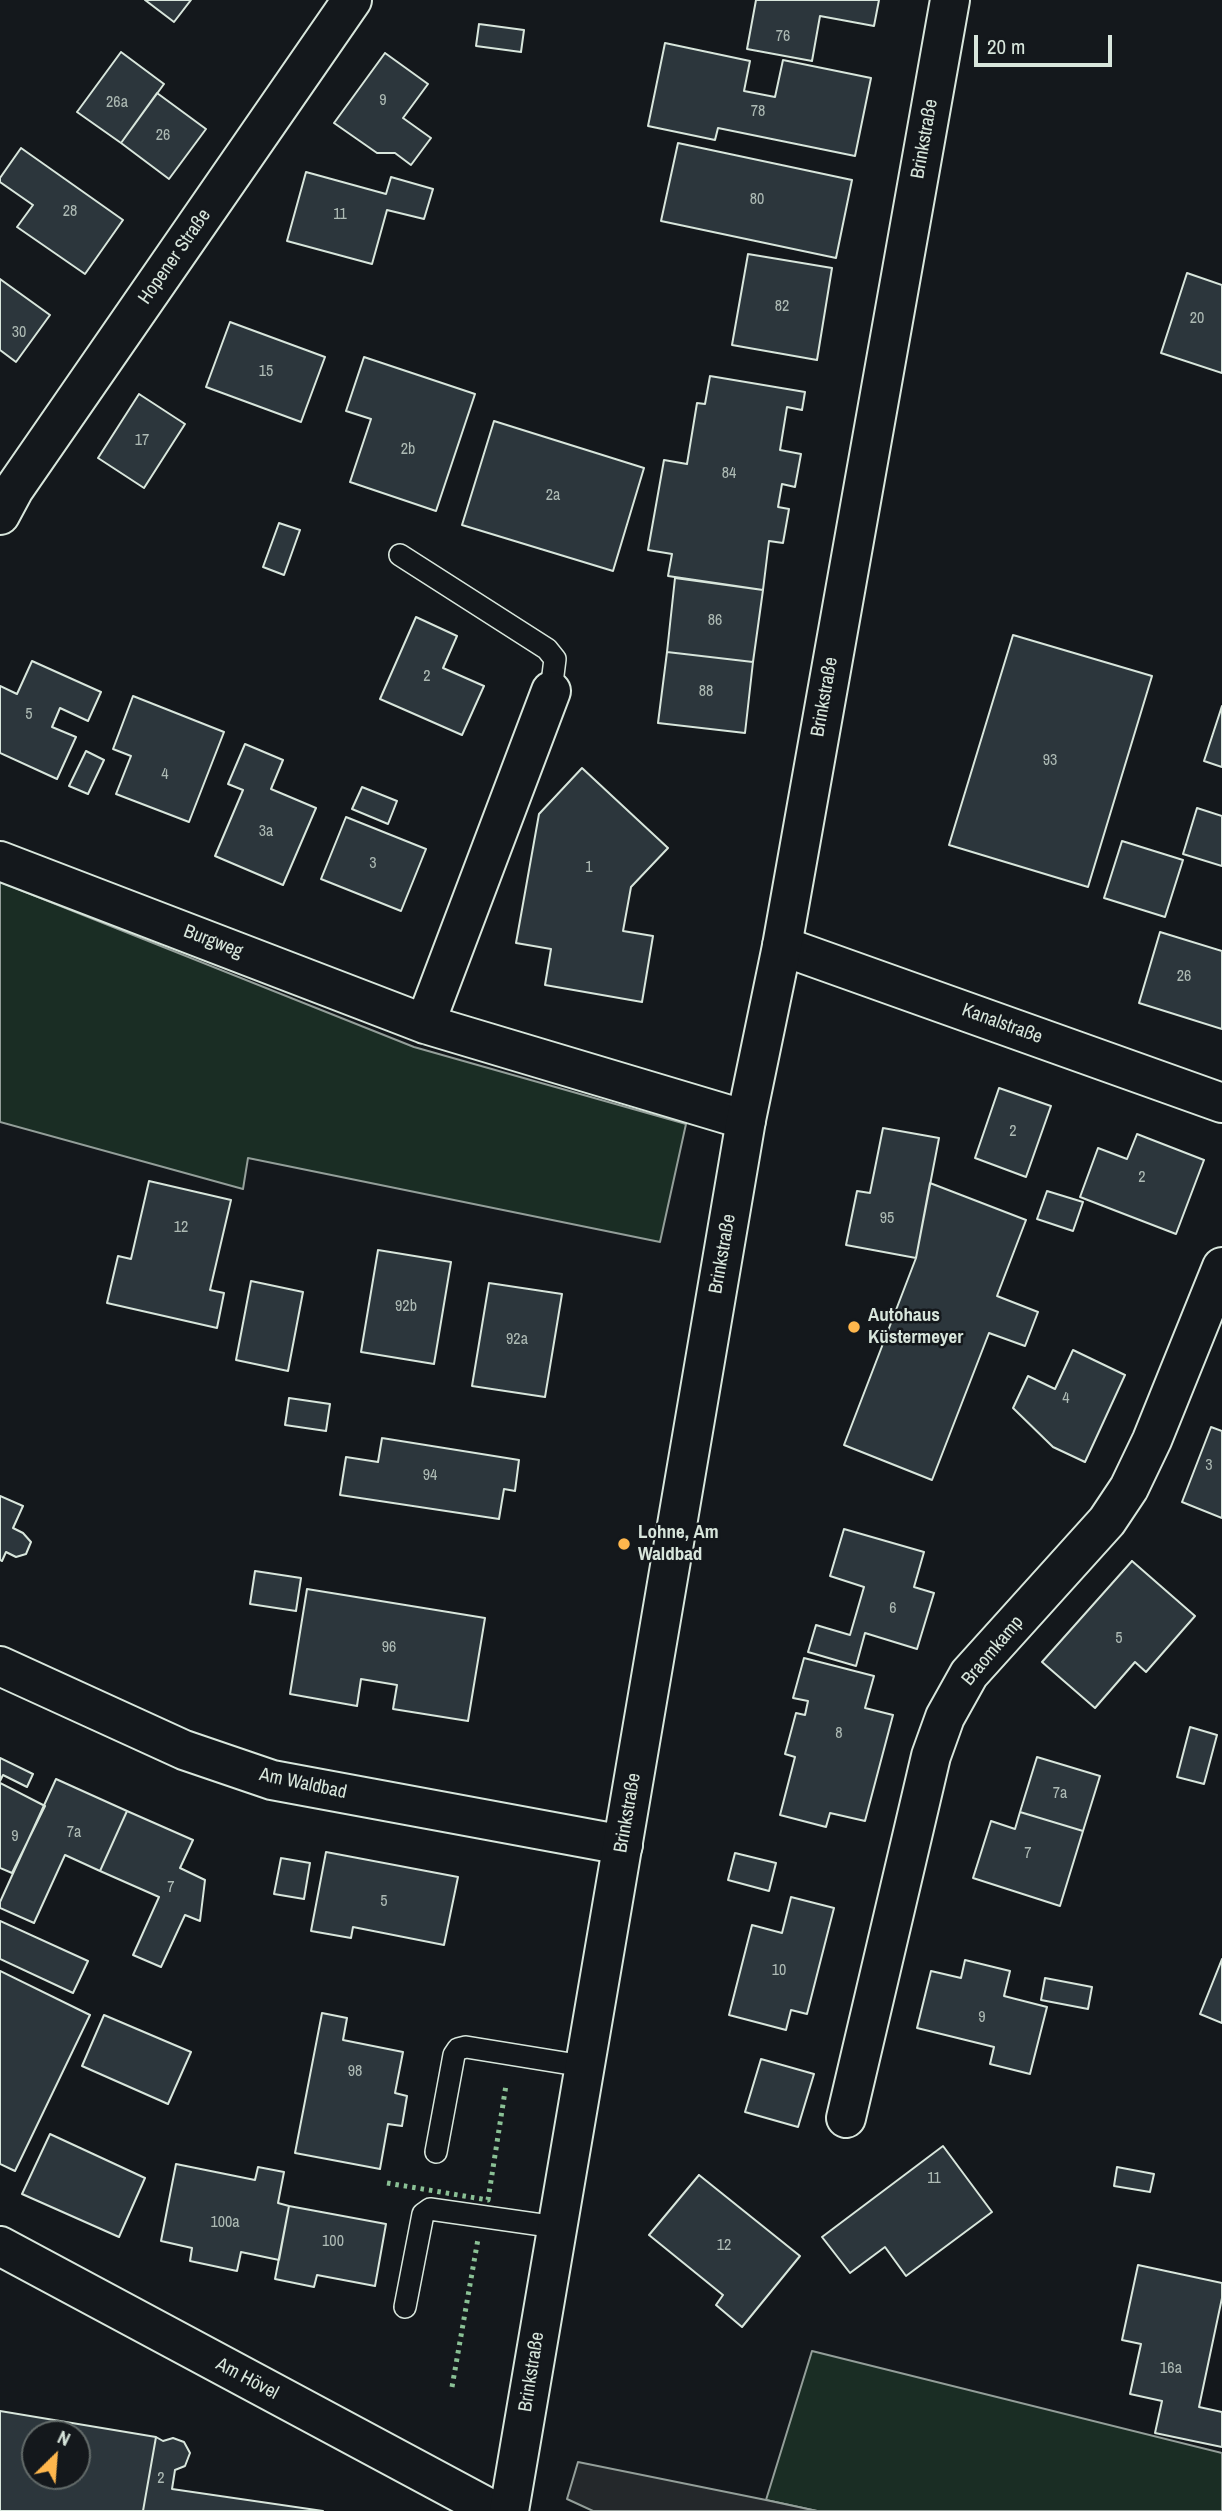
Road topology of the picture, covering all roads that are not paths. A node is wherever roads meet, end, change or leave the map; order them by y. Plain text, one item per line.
1 (352, 0) edge
2 (950, 0) edge
3 (0, 515) edge
4 (400, 555) dead end
5 (551, 691) joint
6 (0, 861) edge
7 (782, 946) junction
8 (425, 1024) junction
9 (1222, 1103) edge
10 (746, 1120) junction
11 (1222, 1266) edge
12 (0, 1666) edge
13 (623, 1845) junction
14 (583, 2066) junction
15 (846, 2118) dead end
16 (436, 2152) dead end
17 (556, 2227) junction
18 (0, 2246) edge
19 (405, 2307) dead end
20 (494, 2511) edge
21 (509, 2511) edge

1 - 3 street, Hopener Straße
2 - 7 street, Brinkstraße
4 - 5 lane
5 - 8 street
6 - 8 street, Burgweg
7 - 9 street, Kanalstraße
7 - 10 street, Brinkstraße
8 - 10 street, Burgweg
10 - 13 street, Brinkstraße
11 - 15 street, Braomkamp
12 - 13 street, Am Waldbad
13 - 14 street, Brinkstraße
14 - 16 lane
14 - 17 street, Brinkstraße
17 - 19 lane
17 - 21 street, Brinkstraße
18 - 20 street, Am Hövel

